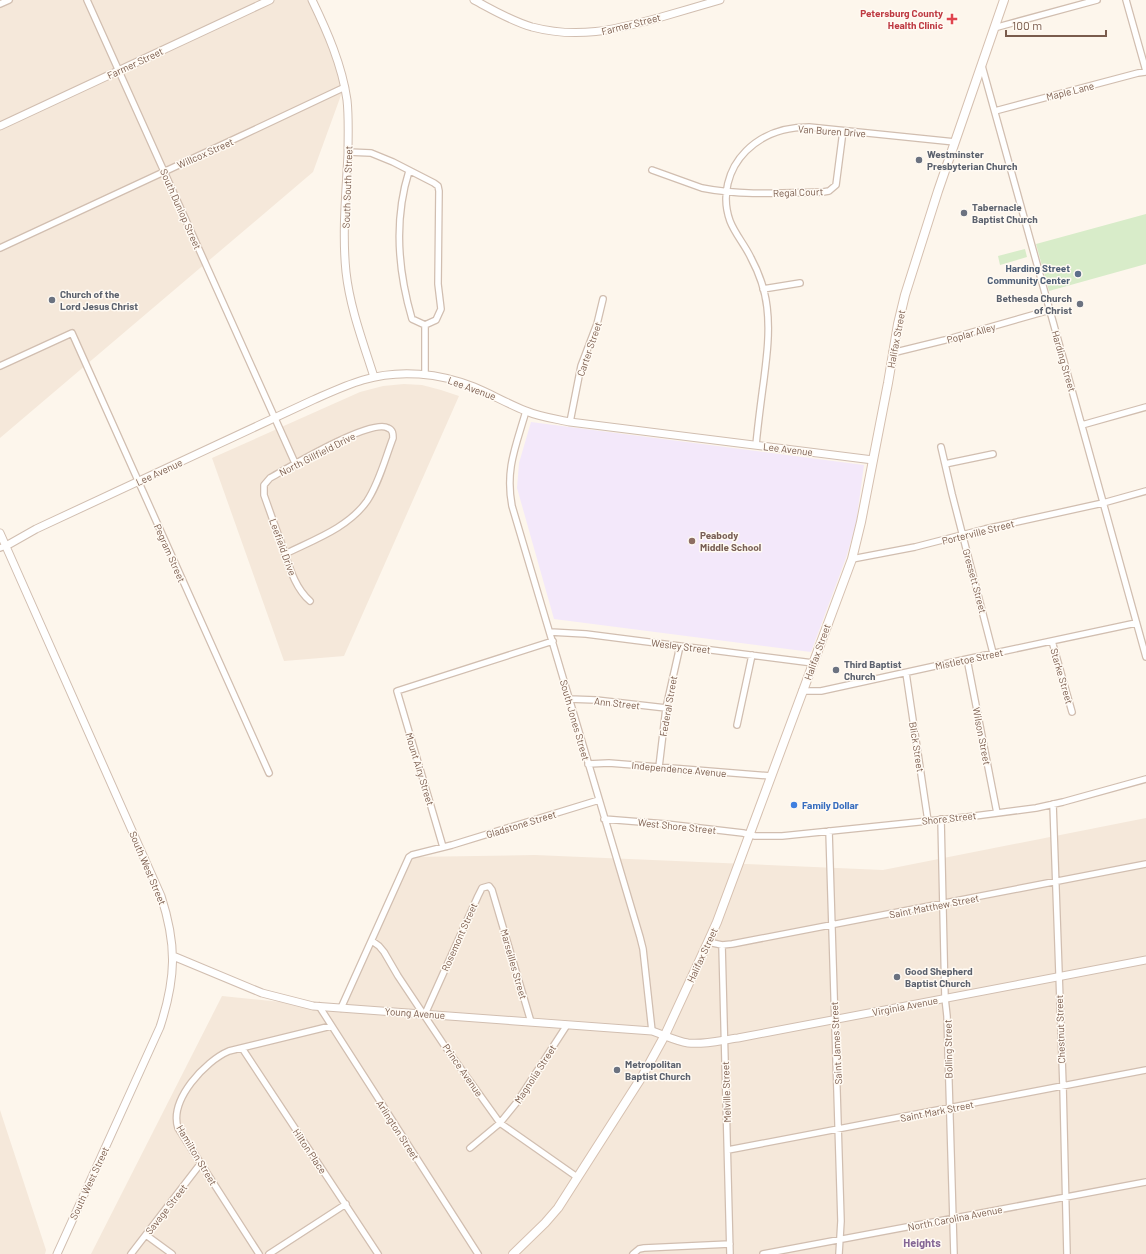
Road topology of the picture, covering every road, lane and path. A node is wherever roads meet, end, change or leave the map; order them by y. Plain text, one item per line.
1 (9, 0) edge
2 (87, 0) edge
3 (270, 0) edge
4 (312, 0) edge
5 (474, 0) edge
6 (720, 0) edge
7 (1004, 0) edge
8 (1097, 0) edge
9 (1126, 0) edge
10 (0, 4) edge
11 (994, 28) junction
12 (982, 66) junction
13 (119, 71) junction
14 (1146, 72) edge
15 (344, 87) junction
16 (995, 111) junction
17 (0, 126) edge
18 (843, 131) junction
19 (955, 142) junction
20 (348, 152) junction
21 (652, 170) dead end
22 (409, 171) junction
23 (164, 172) junction
24 (726, 192) junction
25 (0, 248) edge
26 (800, 283) dead end
27 (763, 289) junction
28 (603, 299) dead end
29 (1050, 310) junction
30 (425, 325) junction
31 (892, 353) junction
32 (0, 366) edge
33 (425, 375) junction
34 (374, 377) junction
35 (1146, 407) edge
36 (526, 411) junction
37 (275, 418) junction
38 (570, 422) junction
39 (1082, 425) junction
40 (756, 445) junction
41 (941, 447) dead end
42 (993, 454) dead end
43 (873, 460) junction
44 (295, 464) junction
45 (945, 464) junction
46 (139, 482) junction
47 (263, 490) joint
48 (1146, 491) edge
49 (1103, 502) junction
50 (0, 533) edge
51 (963, 535) junction
52 (3, 547) edge
53 (285, 554) junction
54 (852, 559) junction
55 (310, 601) dead end
56 (1136, 623) junction
57 (550, 632) junction
58 (552, 641) junction
59 (1052, 641) junction
60 (680, 646) junction
61 (993, 653) junction
62 (752, 655) junction
63 (1146, 657) edge
64 (967, 659) junction
65 (813, 663) junction
66 (906, 673) junction
67 (802, 691) junction
68 (569, 699) junction
69 (666, 708) junction
70 (1072, 712) dead end
71 (737, 725) dead end
72 (588, 764) junction
73 (659, 767) junction
74 (269, 773) dead end
75 (771, 776) junction
76 (1146, 779) edge
77 (599, 800) junction
78 (1054, 804) junction
79 (997, 813) junction
80 (604, 819) junction
81 (941, 820) junction
82 (928, 821) junction
83 (829, 831) junction
84 (749, 834) junction
85 (443, 847) junction
86 (1146, 864) edge
87 (1056, 882) junction
88 (944, 904) junction
89 (498, 906) joint
90 (832, 925) junction
91 (372, 941) junction
92 (708, 942) junction
93 (722, 945) junction
94 (173, 956) junction
95 (1146, 960) edge
96 (1059, 977) junction
97 (945, 998) junction
98 (319, 1006) junction
99 (341, 1008) junction
100 (424, 1014) junction
101 (835, 1019) junction
102 (530, 1022) junction
103 (567, 1024) junction
104 (331, 1026) junction
105 (652, 1031) junction
106 (665, 1035) junction
107 (725, 1040) junction
108 (242, 1048) junction
109 (1146, 1070) edge
110 (1063, 1086) junction
111 (949, 1108) junction
112 (500, 1123) junction
113 (838, 1129) junction
114 (470, 1148) dead end
115 (728, 1150) junction
116 (201, 1163) junction
117 (577, 1177) junction
118 (1146, 1182) edge
119 (1065, 1197) junction
120 (346, 1204) junction
121 (953, 1218) junction
122 (146, 1235) junction
123 (840, 1240) junction
124 (730, 1244) junction
125 (57, 1254) edge
126 (131, 1254) edge
127 (172, 1254) edge
128 (259, 1254) edge
129 (269, 1254) edge
130 (378, 1254) edge
131 (478, 1254) edge
132 (513, 1254) edge
133 (633, 1254) edge
134 (730, 1254) edge
135 (763, 1254) edge
136 (839, 1254) edge
137 (954, 1254) edge
138 (1066, 1254) edge

1 - 10 street
2 - 13 street, South Dunlop Street
3 - 13 street, Farmer Street
4 - 15 street, South South Street
5 - 6 street, Farmer Street
7 - 11 main road, Halifax Street
8 - 11 street
9 - 14 street
11 - 12 main road, Halifax Street
12 - 16 street, Harding Street
12 - 19 main road, Halifax Street
13 - 17 street, Farmer Street
13 - 23 street, South Dunlop Street
14 - 16 street, Maple Lane
15 - 20 street, South South Street
15 - 23 street, Willcox Street
16 - 29 street, Harding Street
18 - 19 street, Van Buren Drive
18 - 24 street, Van Buren Drive
18 - 24 street, Regal Court
19 - 31 main road, Halifax Street
20 - 22 street
20 - 34 street, South South Street
21 - 24 street, Regal Court
22 - 30 street
22 - 30 street
23 - 25 street, Willcox Street
23 - 37 street, South Dunlop Street
24 - 27 street, Van Buren Drive
26 - 27 street
27 - 40 street, Van Buren Drive
28 - 38 street, Carter Street
29 - 31 street, Poplar Alley
29 - 39 street, Harding Street
30 - 33 street
31 - 43 main road, Halifax Street
32 - 46 street, Pegram Street
33 - 34 street, Lee Avenue
33 - 36 street, Lee Avenue
34 - 37 street, Lee Avenue
35 - 39 street
36 - 38 street, Lee Avenue
36 - 57 street, South Jones Street
37 - 44 street, South Dunlop Street
37 - 46 street, Lee Avenue
38 - 40 street, Lee Avenue
39 - 49 street, Harding Street
40 - 43 street, Lee Avenue
41 - 45 street, Gressett Street
42 - 45 street
43 - 54 main road, Halifax Street
44 - 47 street, North Gillfield Drive
44 - 53 street, North Gillfield Drive
45 - 51 street, Gressett Street
46 - 52 street, Lee Avenue
46 - 74 street, Pegram Street
47 - 53 street, Leefield Drive
48 - 49 street, Porterville Street
49 - 51 street, Porterville Street
49 - 56 street, Harding Street
50 - 52 street, South West Street
51 - 54 street, Porterville Street
51 - 61 street, Gressett Street
52 - 94 street, South West Street
53 - 55 street, Leefield Drive
54 - 65 main road, Halifax Street
56 - 59 street, Mistletoe Street
56 - 63 street, Harding Street
57 - 58 street, South Jones Street
57 - 60 street, Wesley Street
58 - 68 street, South Jones Street
58 - 85 street, Mount Airy Street
59 - 61 street, Mistletoe Street
59 - 70 street, Starke Street
60 - 62 street, Wesley Street
60 - 69 street, Federal Street
61 - 64 street, Mistletoe Street
62 - 65 street, Wesley Street
62 - 71 street
64 - 66 street, Mistletoe Street
64 - 79 street, Wilson Street
65 - 67 main road, Halifax Street
66 - 67 street, Mistletoe Street
66 - 82 street, Blick Street
67 - 75 main road, Halifax Street
68 - 69 street, Ann Street
68 - 72 street, South Jones Street
69 - 73 street, Federal Street
72 - 73 street, Independence Avenue
72 - 77 street, South Jones Street
73 - 75 street, Independence Avenue
75 - 84 main road, Halifax Street
76 - 78 street, Shore Street
77 - 80 street, South Jones Street
77 - 85 street, Gladstone Street
78 - 79 street, Shore Street
78 - 87 street, Chestnut Street
79 - 81 street, Shore Street
80 - 84 street, West Shore Street
80 - 105 street, South Jones Street
81 - 82 street, Shore Street
81 - 88 street, Bolling Street
82 - 83 street, Shore Street
83 - 84 street, Shore Street
83 - 90 street, Saint James Street
84 - 92 main road, Halifax Street
85 - 91 street
86 - 87 street, Saint Matthew Street
87 - 88 street, Saint Matthew Street
87 - 96 street, Chestnut Street
88 - 90 street, Saint Matthew Street
88 - 97 street, Bolling Street
89 - 100 street, Rosemont Street
89 - 102 street, Marseilles Street
90 - 93 street, Saint Matthew Street
90 - 101 street, Saint James Street
91 - 99 street
91 - 100 street, Prince Avenue
92 - 93 street
92 - 106 main road, Halifax Street
93 - 107 street, Melville Street
94 - 98 street, Young Avenue
94 - 125 street, South West Street
95 - 96 street, Virginia Avenue
96 - 97 street, Virginia Avenue
96 - 110 street, Chestnut Street
97 - 101 street, Virginia Avenue
97 - 111 street, Bolling Street
98 - 99 street, Young Avenue
98 - 104 street, Arlington Street
99 - 100 street, Young Avenue
100 - 102 street, Young Avenue
100 - 112 street, Prince Avenue
101 - 107 street, Virginia Avenue
101 - 113 street, Saint James Street
102 - 103 street, Young Avenue
103 - 105 street, Young Avenue
103 - 112 street, Magnolia Street
104 - 108 street, Hamilton Street
104 - 131 street, Arlington Street
105 - 106 street, Young Avenue
106 - 107 street, Virginia Avenue
106 - 117 main road, Halifax Street
107 - 115 street, Melville Street
108 - 116 street, Hamilton Street
108 - 120 street, Hilton Place
109 - 110 street, Saint Mark Street
110 - 111 street, Saint Mark Street
110 - 119 street, Chestnut Street
111 - 113 street, Saint Mark Street
111 - 121 street, Bolling Street
112 - 114 street, Magnolia Street
112 - 117 street, Prince Avenue
113 - 115 street, Saint Mark Street
113 - 123 street, Saint James Street
115 - 124 street, Melville Street
116 - 122 street, Savage Street
116 - 128 street, Hamilton Street
117 - 132 main road, Halifax Street
118 - 119 street, North Carolina Avenue
119 - 121 street, North Carolina Avenue
119 - 138 street, Chestnut Street
120 - 129 street
120 - 130 street, Hilton Place
121 - 123 street, North Carolina Avenue
121 - 137 street, Bolling Street
122 - 126 street, Savage Street
122 - 127 street
123 - 135 street, North Carolina Avenue
123 - 136 street, Saint James Street
124 - 133 street
124 - 134 street, Melville Street

